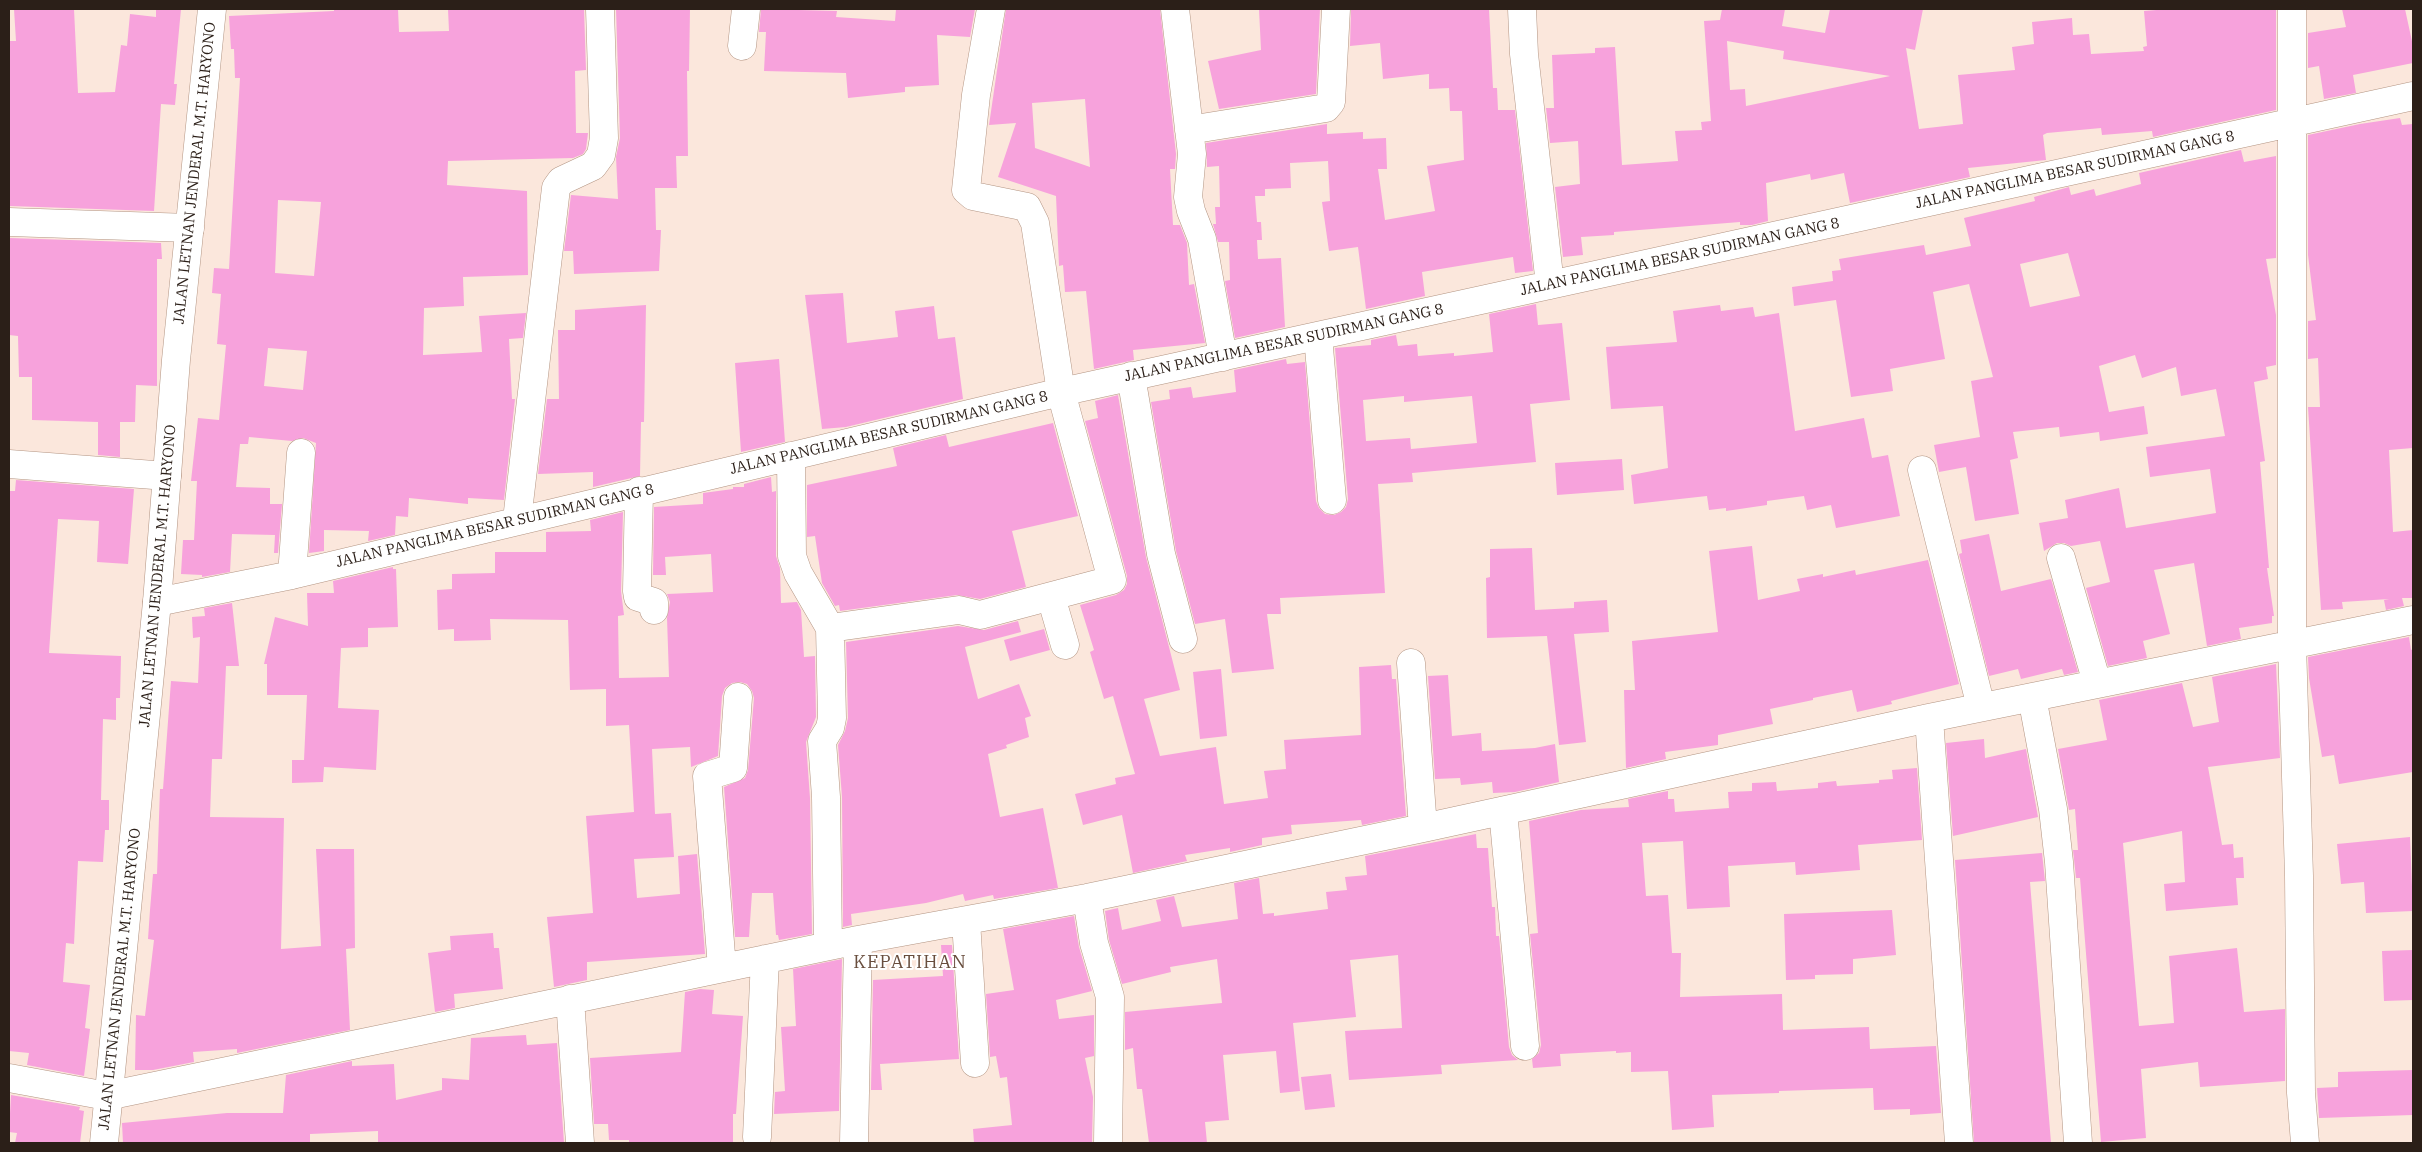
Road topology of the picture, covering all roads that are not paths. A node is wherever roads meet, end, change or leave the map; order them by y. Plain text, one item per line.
1 (212, 9) edge
2 (600, 9) edge
3 (746, 9) edge
4 (991, 9) edge
5 (1175, 9) edge
6 (1336, 9) edge
7 (1522, 9) edge
8 (2292, 9) edge
9 (742, 46) dead end
10 (2413, 96) edge
11 (2291, 123) junction
12 (1190, 130) junction
13 (9, 222) edge
14 (190, 228) junction
15 (1550, 285) junction
16 (1318, 336) junction
17 (1224, 357) junction
18 (1131, 376) junction
19 (1060, 392) junction
20 (301, 453) dead end
21 (791, 456) junction
22 (9, 464) edge
23 (1922, 470) dead end
24 (167, 476) junction
25 (639, 492) junction
26 (1332, 500) dead end
27 (517, 520) junction
28 (2061, 558) dead end
29 (292, 574) junction
30 (1050, 597) junction
31 (158, 602) junction
32 (654, 610) dead end
33 (2413, 620) edge
34 (830, 628) junction
35 (1183, 639) dead end
36 (2292, 644) junction
37 (1065, 645) dead end
38 (1411, 663) dead end
39 (2097, 683) junction
40 (738, 697) dead end
41 (2032, 697) junction
42 (1981, 707) junction
43 (1929, 718) junction
44 (1503, 811) junction
45 (1423, 828) junction
46 (1087, 898) junction
47 (966, 921) junction
48 (858, 940) junction
49 (828, 946) junction
50 (765, 959) junction
51 (722, 968) junction
52 (570, 999) junction
53 (1525, 1046) dead end
54 (975, 1063) dead end
55 (9, 1078) edge
56 (107, 1096) junction
57 (757, 1137) dead end
58 (104, 1143) edge
59 (580, 1143) edge
60 (854, 1143) edge
61 (1108, 1143) edge
62 (1959, 1143) edge
63 (2078, 1143) edge
64 (2305, 1143) edge

1 - 14 street, JALAN LETNAN JENDERAL M.T. HARYONO
2 - 27 street
3 - 9 street
4 - 19 street
5 - 12 street
6 - 12 street
7 - 15 street
8 - 11 street
10 - 11 street, JALAN PANGLIMA BESAR SUDIRMAN GANG 8
11 - 15 street, JALAN PANGLIMA BESAR SUDIRMAN GANG 8
11 - 36 street
12 - 17 street
13 - 14 street
14 - 24 street, JALAN LETNAN JENDERAL M.T. HARYONO
15 - 16 street, JALAN PANGLIMA BESAR SUDIRMAN GANG 8
16 - 17 street, JALAN PANGLIMA BESAR SUDIRMAN GANG 8
16 - 26 street
17 - 18 street, JALAN PANGLIMA BESAR SUDIRMAN GANG 8
18 - 19 street, JALAN PANGLIMA BESAR SUDIRMAN GANG 8
18 - 35 street
19 - 21 street, JALAN PANGLIMA BESAR SUDIRMAN GANG 8
19 - 30 street
20 - 29 street
21 - 25 street, JALAN PANGLIMA BESAR SUDIRMAN GANG 8
21 - 34 street
22 - 24 street
23 - 42 street
24 - 31 street, JALAN LETNAN JENDERAL M.T. HARYONO
25 - 27 street, JALAN PANGLIMA BESAR SUDIRMAN GANG 8
25 - 32 street
27 - 29 street, JALAN PANGLIMA BESAR SUDIRMAN GANG 8
28 - 39 street
29 - 31 street, JALAN PANGLIMA BESAR SUDIRMAN GANG 8
30 - 34 street
30 - 37 street
31 - 56 street, JALAN LETNAN JENDERAL M.T. HARYONO
33 - 36 street
34 - 49 street
36 - 39 street
36 - 64 street
38 - 45 street
39 - 41 street
40 - 51 street
41 - 42 street
41 - 63 street
42 - 43 street
43 - 44 street
43 - 62 street
44 - 45 street
44 - 53 street
45 - 46 street
46 - 47 street
46 - 61 street
47 - 48 street
47 - 54 street
48 - 49 street
48 - 60 street
49 - 50 street
50 - 51 street
50 - 57 street
51 - 52 street
52 - 56 street
52 - 59 street
55 - 56 street
56 - 58 street, JALAN LETNAN JENDERAL M.T. HARYONO

